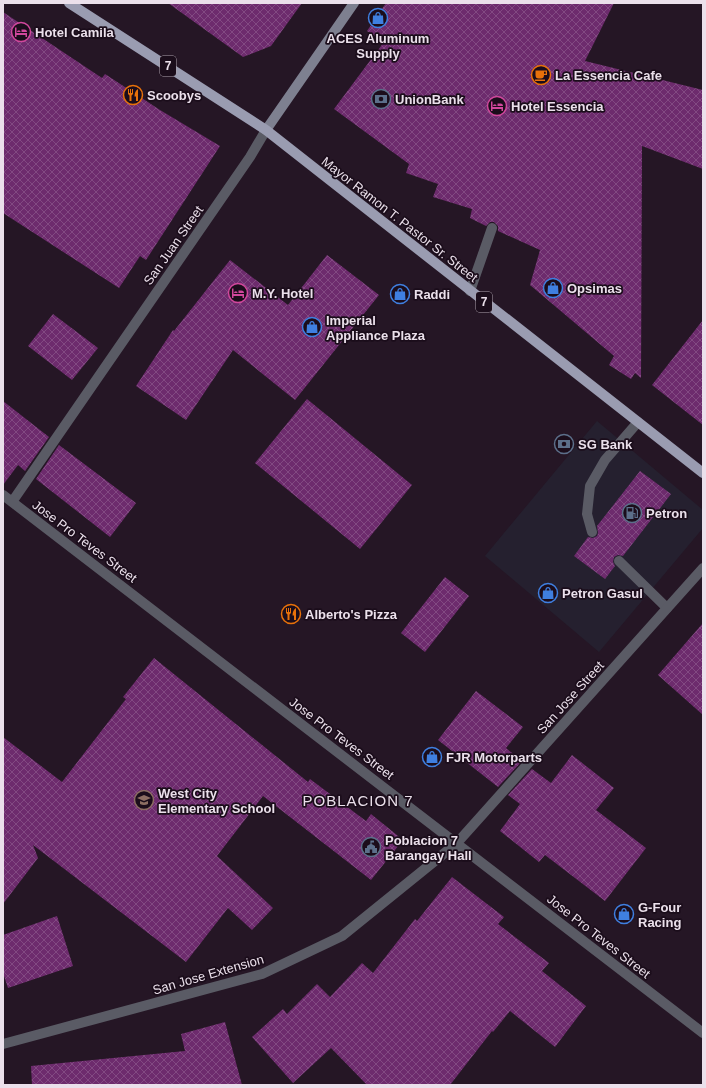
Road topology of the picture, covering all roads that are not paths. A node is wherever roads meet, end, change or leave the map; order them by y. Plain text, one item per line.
1 (69, 3) edge
2 (354, 3) edge
3 (266, 130) junction
4 (492, 228) dead end
5 (470, 291) junction
6 (638, 422) junction
7 (703, 473) edge
8 (3, 495) edge
9 (12, 502) junction
10 (592, 532) dead end
11 (620, 561) dead end
12 (703, 568) edge
13 (667, 608) junction
14 (457, 843) junction
15 (703, 1033) edge
16 (3, 1044) edge

1 - 3 main road, Mayor Ramon T. Pastor Sr. Street / 7
2 - 3 main road, San Juan Street
3 - 5 main road, Mayor Ramon T. Pastor Sr. Street / 7
3 - 9 street, San Juan Street
4 - 5 street
5 - 6 main road, Mayor Ramon T. Pastor Sr. Street / 7
6 - 7 main road, Mayor Ramon T. Pastor Sr. Street / 7
6 - 10 street
8 - 9 street, Jose Pro Teves Street
9 - 14 street, Jose Pro Teves Street
11 - 13 street
12 - 13 street, San Jose Street
13 - 14 street, San Jose Street
14 - 15 street, Jose Pro Teves Street
14 - 16 street, San Jose Extension

